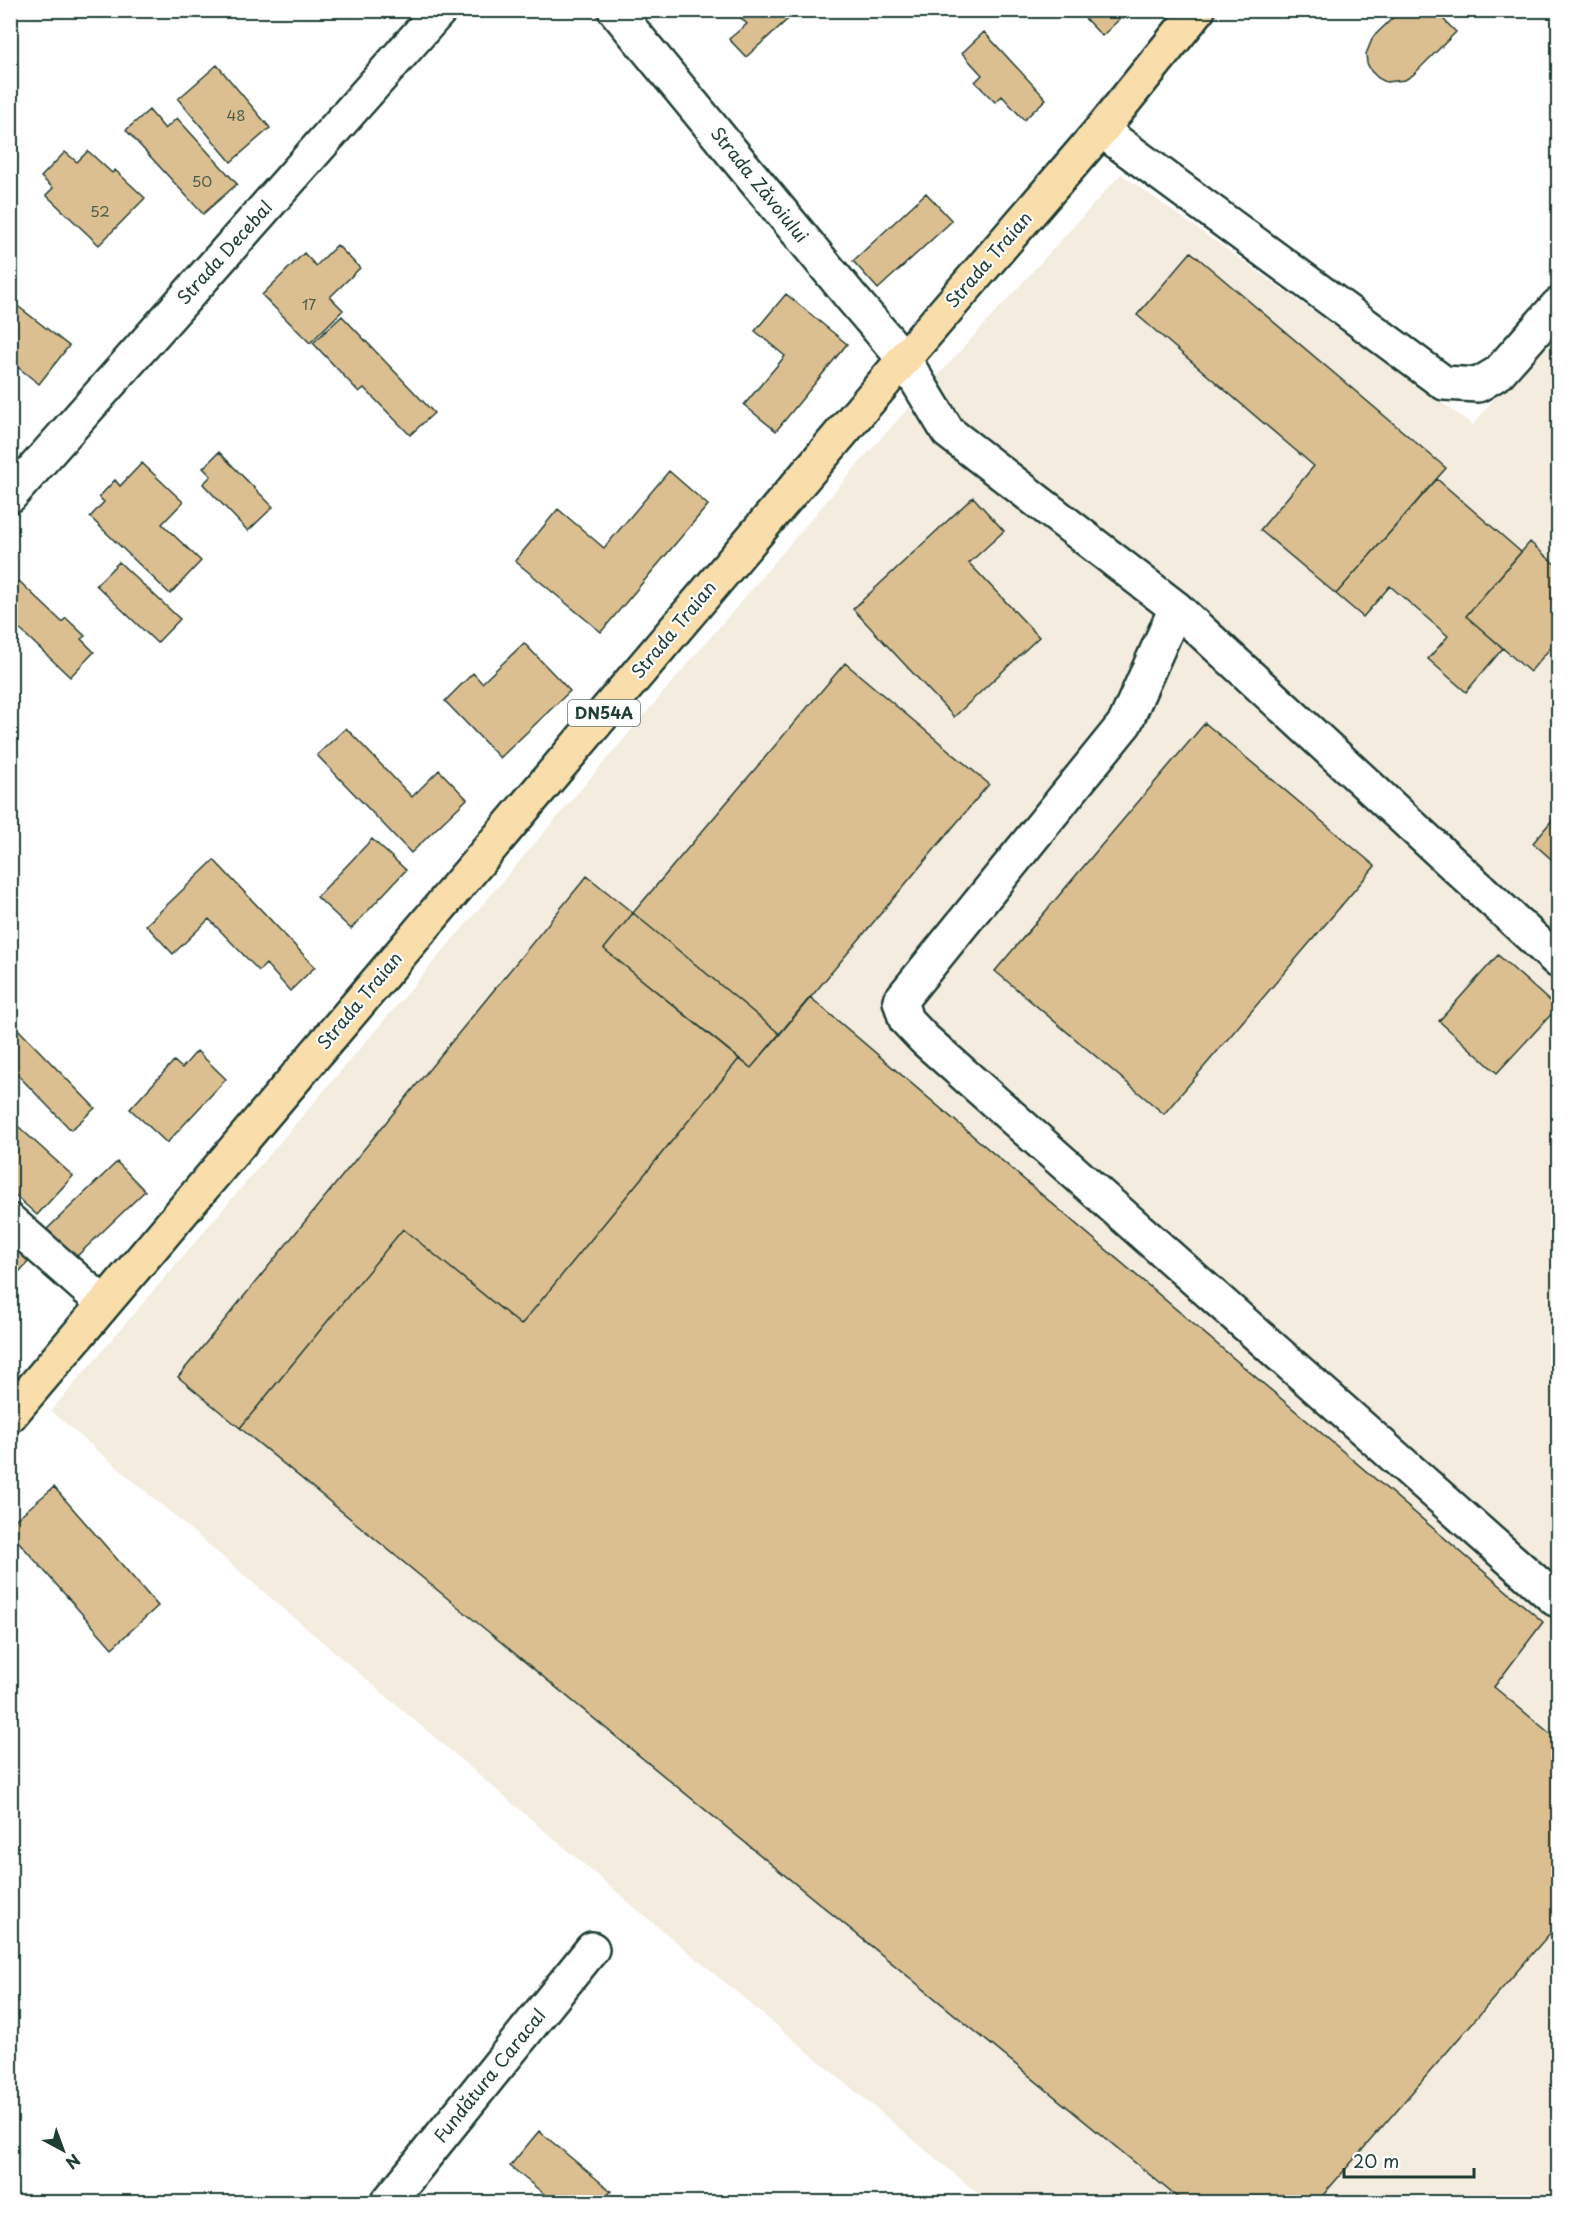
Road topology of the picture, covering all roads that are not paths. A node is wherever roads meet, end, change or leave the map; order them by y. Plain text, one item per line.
1 (440, 10) edge
2 (615, 10) edge
3 (1198, 10) edge
4 (1101, 130) junction
5 (1558, 305) edge
6 (904, 359) junction
7 (10, 496) edge
8 (1176, 608) junction
9 (1558, 961) edge
10 (10, 1221) edge
11 (103, 1304) junction
12 (10, 1415) edge
13 (1555, 1599) dead end
14 (592, 1949) dead end
15 (388, 2202) edge

1 - 7 street, Strada Decebal
2 - 6 street, Strada Zăvoiului
3 - 4 main road, Strada Traian / DN54A
4 - 5 street
4 - 6 main road, Strada Traian / DN54A
6 - 8 street, Strada Zăvoiului
6 - 11 main road, Strada Traian / DN54A
8 - 9 street, Strada Zăvoiului
8 - 13 street
10 - 11 street
11 - 12 main road, Strada Traian / DN54A
14 - 15 street, Fundătura Caracal

